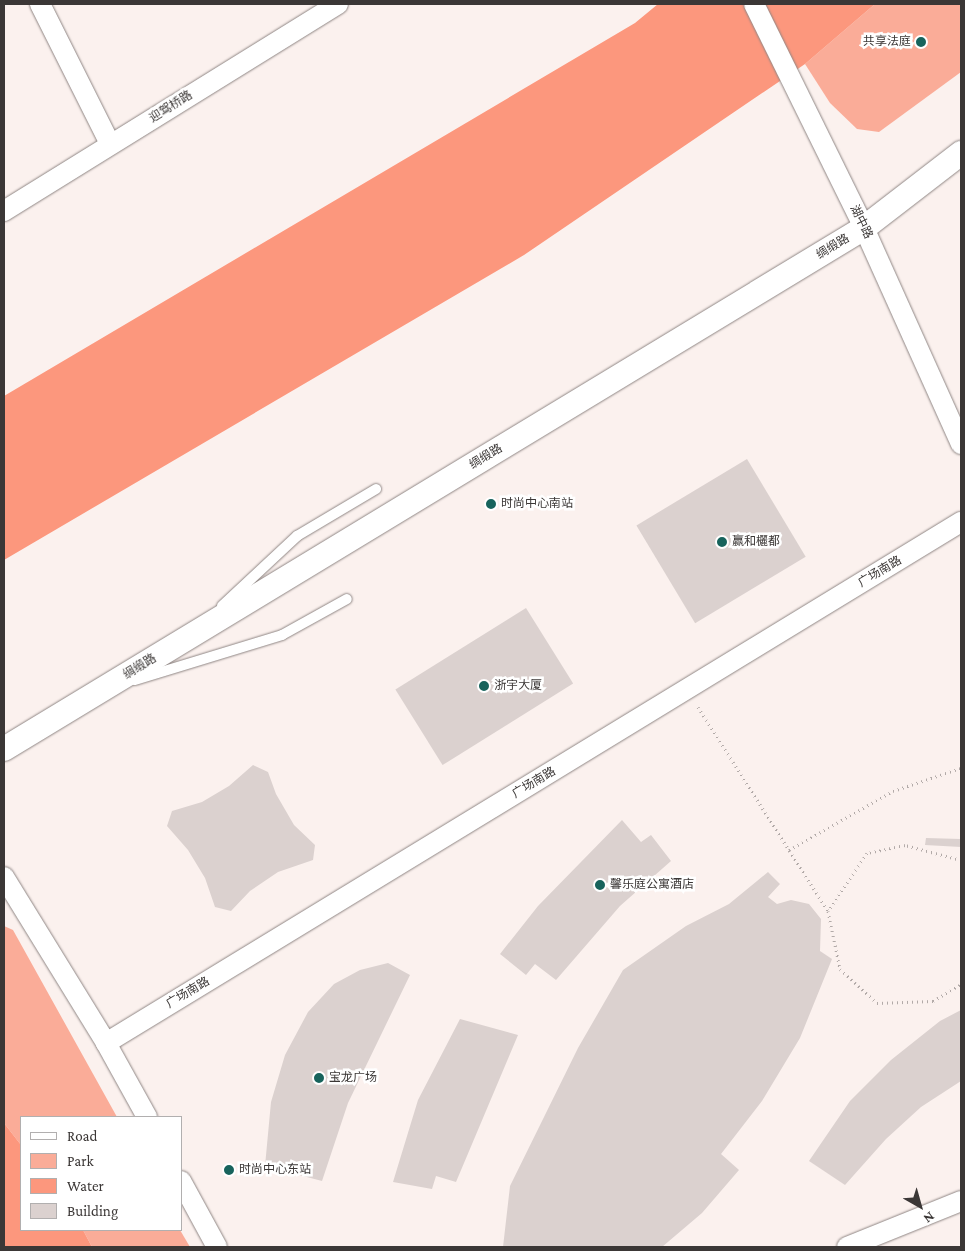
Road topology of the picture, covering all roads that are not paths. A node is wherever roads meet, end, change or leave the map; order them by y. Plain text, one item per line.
1 (40, 4) edge
2 (338, 4) edge
3 (754, 4) edge
4 (110, 144) junction
5 (961, 153) edge
6 (4, 211) edge
7 (864, 228) junction
8 (961, 444) edge
9 (376, 489) dead end
10 (961, 522) edge
11 (347, 599) dead end
12 (190, 636) junction
13 (106, 689) junction
14 (4, 749) edge
15 (4, 877) edge
16 (106, 1043) junction
17 (146, 1116) edge
18 (182, 1183) edge
19 (961, 1201) edge
20 (217, 1247) edge
21 (847, 1247) edge

1 - 4 street
2 - 4 street, 迎驾桥路
3 - 7 street, 湖中路
4 - 6 street, 迎驾桥路
5 - 7 street, 绸缎路
7 - 8 street, 湖中路
7 - 12 street, 绸缎路
9 - 12 lane
10 - 16 street, 广场南路
11 - 13 lane
12 - 13 street, 绸缎路
13 - 14 street, 绸缎路
15 - 16 street
16 - 17 street
18 - 20 street
19 - 21 street

